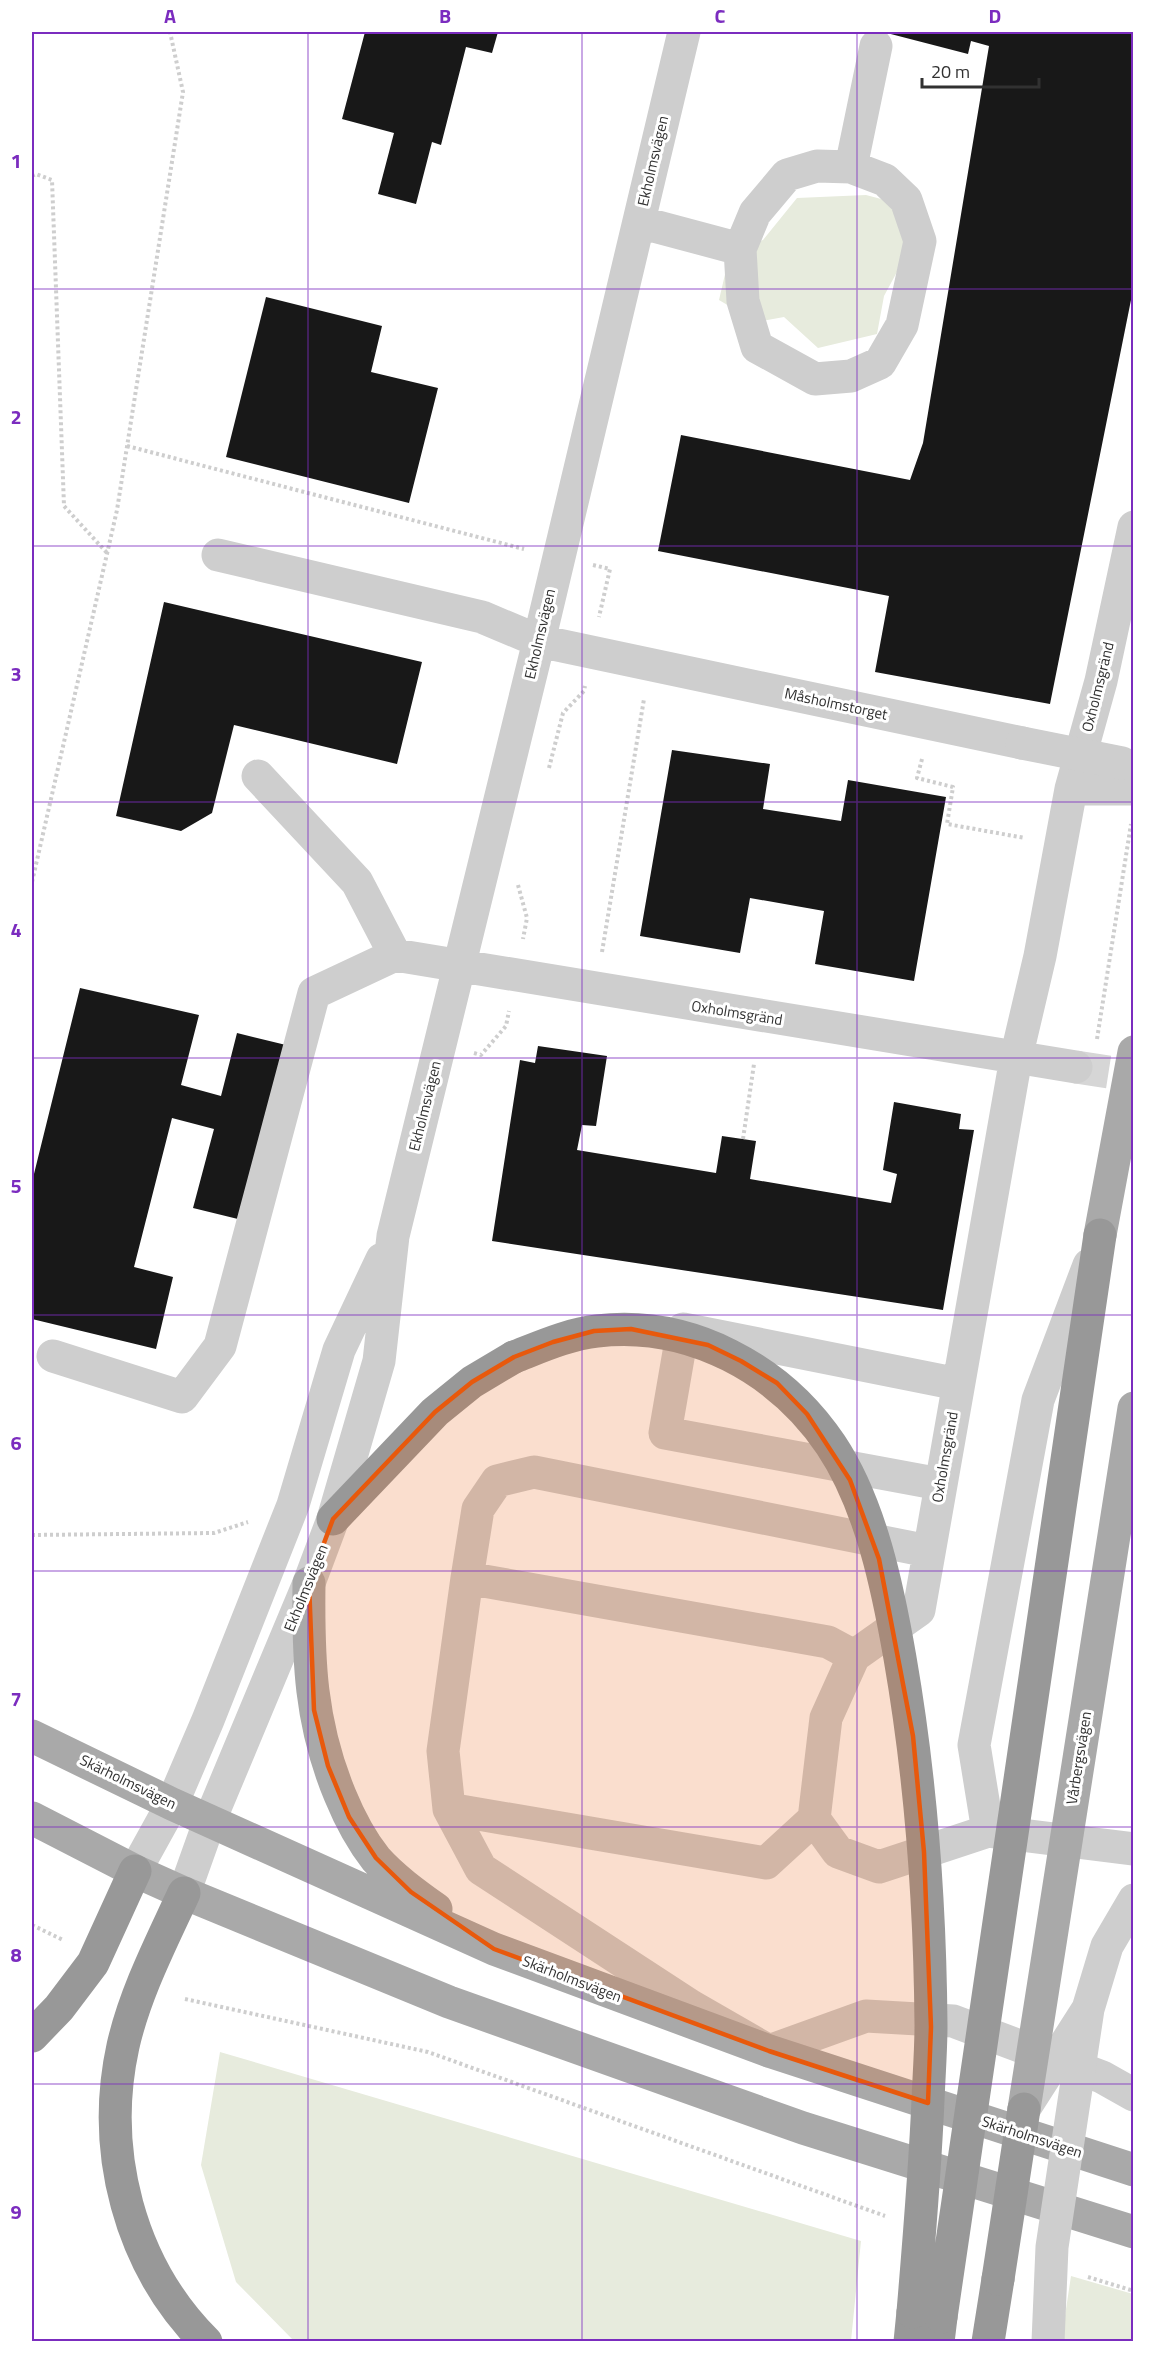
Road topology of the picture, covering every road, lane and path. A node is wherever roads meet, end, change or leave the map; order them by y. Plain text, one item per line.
1 (170, 32) edge
2 (684, 32) edge
3 (876, 46) dead end
4 (851, 167) junction
5 (32, 176) edge
6 (639, 222) junction
7 (740, 249) junction
8 (127, 446) junction
9 (1134, 527) edge
10 (107, 553) junction
11 (218, 555) dead end
12 (559, 558) junction
13 (539, 641) junction
14 (591, 652) junction
15 (645, 696) dead end
16 (548, 770) dead end
17 (258, 776) dead end
18 (917, 778) dead end
19 (1130, 784) edge
20 (1071, 789) junction
21 (1061, 845) junction
22 (32, 882) edge
23 (518, 884) dead end
24 (395, 955) junction
25 (460, 964) junction
26 (517, 974) junction
27 (596, 988) junction
28 (441, 1044) junction
29 (1134, 1052) edge
30 (1016, 1058) junction
31 (1086, 1058) joint
32 (754, 1064) dead end
33 (743, 1139) dead end
34 (1100, 1235) junction
35 (393, 1236) junction
36 (53, 1356) dead end
37 (958, 1384) junction
38 (1134, 1408) edge
39 (940, 1484) junction
40 (293, 1505) junction
41 (333, 1519) junction
42 (32, 1535) edge
43 (928, 1551) junction
44 (466, 1578) junction
45 (309, 1583) junction
46 (854, 1656) junction
47 (32, 1736) edge
48 (172, 1804) junction
49 (449, 1809) junction
50 (32, 1818) edge
51 (814, 1819) junction
52 (210, 1820) junction
53 (988, 1831) junction
54 (1134, 1849) edge
55 (135, 1871) junction
56 (184, 1893) junction
57 (1134, 1900) edge
58 (32, 1924) edge
59 (67, 1942) dead end
60 (494, 1949) junction
61 (185, 1999) dead end
62 (1088, 2009) junction
63 (32, 2036) edge
64 (769, 2051) junction
65 (1134, 2096) edge
66 (1024, 2109) junction
67 (1134, 2170) edge
68 (896, 2220) dead end
69 (1134, 2232) edge
70 (1077, 2274) dead end
71 (998, 2279) junction
72 (1134, 2291) edge
73 (926, 2328) edge
74 (206, 2342) edge
75 (988, 2342) edge
76 (1004, 2342) edge
77 (1048, 2342) edge

1 - 8 path
2 - 6 street, Ekholmsvägen
3 - 4 street
4 - 7 street
4 - 7 street
5 - 10 path
6 - 7 street
6 - 12 street, Ekholmsvägen
8 - 10 path
8 - 12 path
9 - 20 street, Oxholmsgränd
10 - 22 path
11 - 13 street, Måsholmstorget
12 - 13 street, Ekholmsvägen
12 - 14 path
13 - 14 street, Måsholmstorget
13 - 25 street, Ekholmsvägen
14 - 16 path
14 - 19 street, Måsholmstorget, bridge
15 - 27 path
17 - 24 street
18 - 21 path
19 - 20 street
19 - 31 path
20 - 21 street, Oxholmsgränd
21 - 30 street, Oxholmsgränd
23 - 26 path
24 - 25 street, Oxholmsgränd
24 - 36 street
25 - 26 street, Oxholmsgränd
25 - 28 street, Ekholmsvägen
26 - 27 street, Oxholmsgränd
26 - 28 path
27 - 30 street, Oxholmsgränd
28 - 35 street, Ekholmsvägen
29 - 34 main road, bridge
30 - 31 street
30 - 37 street, Oxholmsgränd
32 - 33 path
34 - 53 street
34 - 73 highway, bridge
35 - 40 street, Ekholmsvägen
35 - 41 street, Ekholmsvägen
37 - 39 street, Oxholmsgränd
37 - 39 street
38 - 66 main road, Vårbergsvägen, bridge
39 - 43 street, Oxholmsgränd
40 - 42 path
40 - 48 street, Ekholmsvägen
41 - 45 street, Ekholmsvägen
41 - 73 highway, bridge
43 - 44 street
43 - 46 street, Oxholmsgränd
44 - 46 street
44 - 49 street
45 - 52 street, Ekholmsvägen
45 - 60 main road
46 - 51 street
47 - 48 main road, Skärholmsvägen
48 - 52 main road, Skärholmsvägen
48 - 55 street, Ekholmsvägen
49 - 51 street
49 - 64 street
50 - 55 main road
51 - 53 street
52 - 56 street, Ekholmsvägen
52 - 60 main road, Skärholmsvägen
53 - 54 street
55 - 56 main road
55 - 63 highway
56 - 69 main road
56 - 74 highway
57 - 62 street, bridge
58 - 59 path
60 - 64 main road, Skärholmsvägen
61 - 68 path
62 - 66 street, bridge
62 - 77 street, bridge
64 - 65 street
64 - 67 main road, Skärholmsvägen
66 - 71 highway, bridge
70 - 72 path
71 - 75 highway
71 - 76 highway

